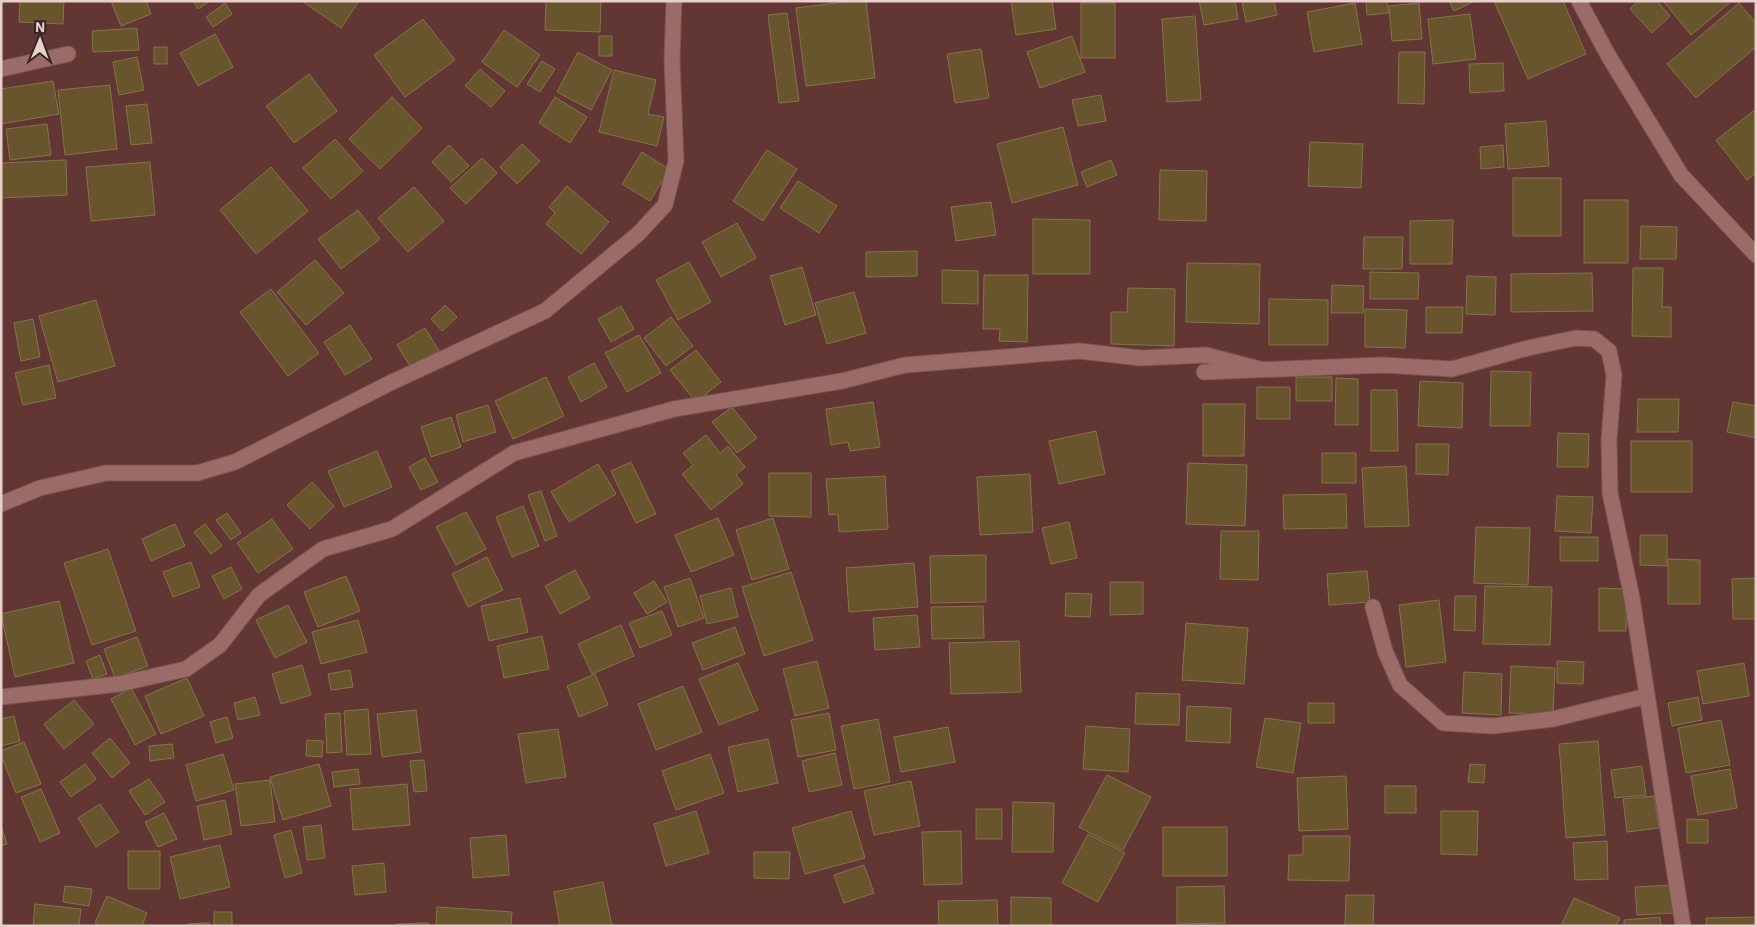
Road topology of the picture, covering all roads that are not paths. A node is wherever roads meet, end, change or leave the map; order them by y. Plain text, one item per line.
1 (674, 1) edge
2 (1579, 1) edge
3 (68, 54) dead end
4 (1, 69) edge
5 (1756, 255) edge
6 (1263, 370) junction
7 (1204, 372) dead end
8 (1, 504) edge
9 (1373, 607) dead end
10 (1647, 696) junction
11 (1, 697) edge
12 (1683, 926) edge

1 - 8 street
2 - 5 street
3 - 4 street
6 - 7 street
6 - 10 street
6 - 11 street
9 - 10 street
10 - 12 street

